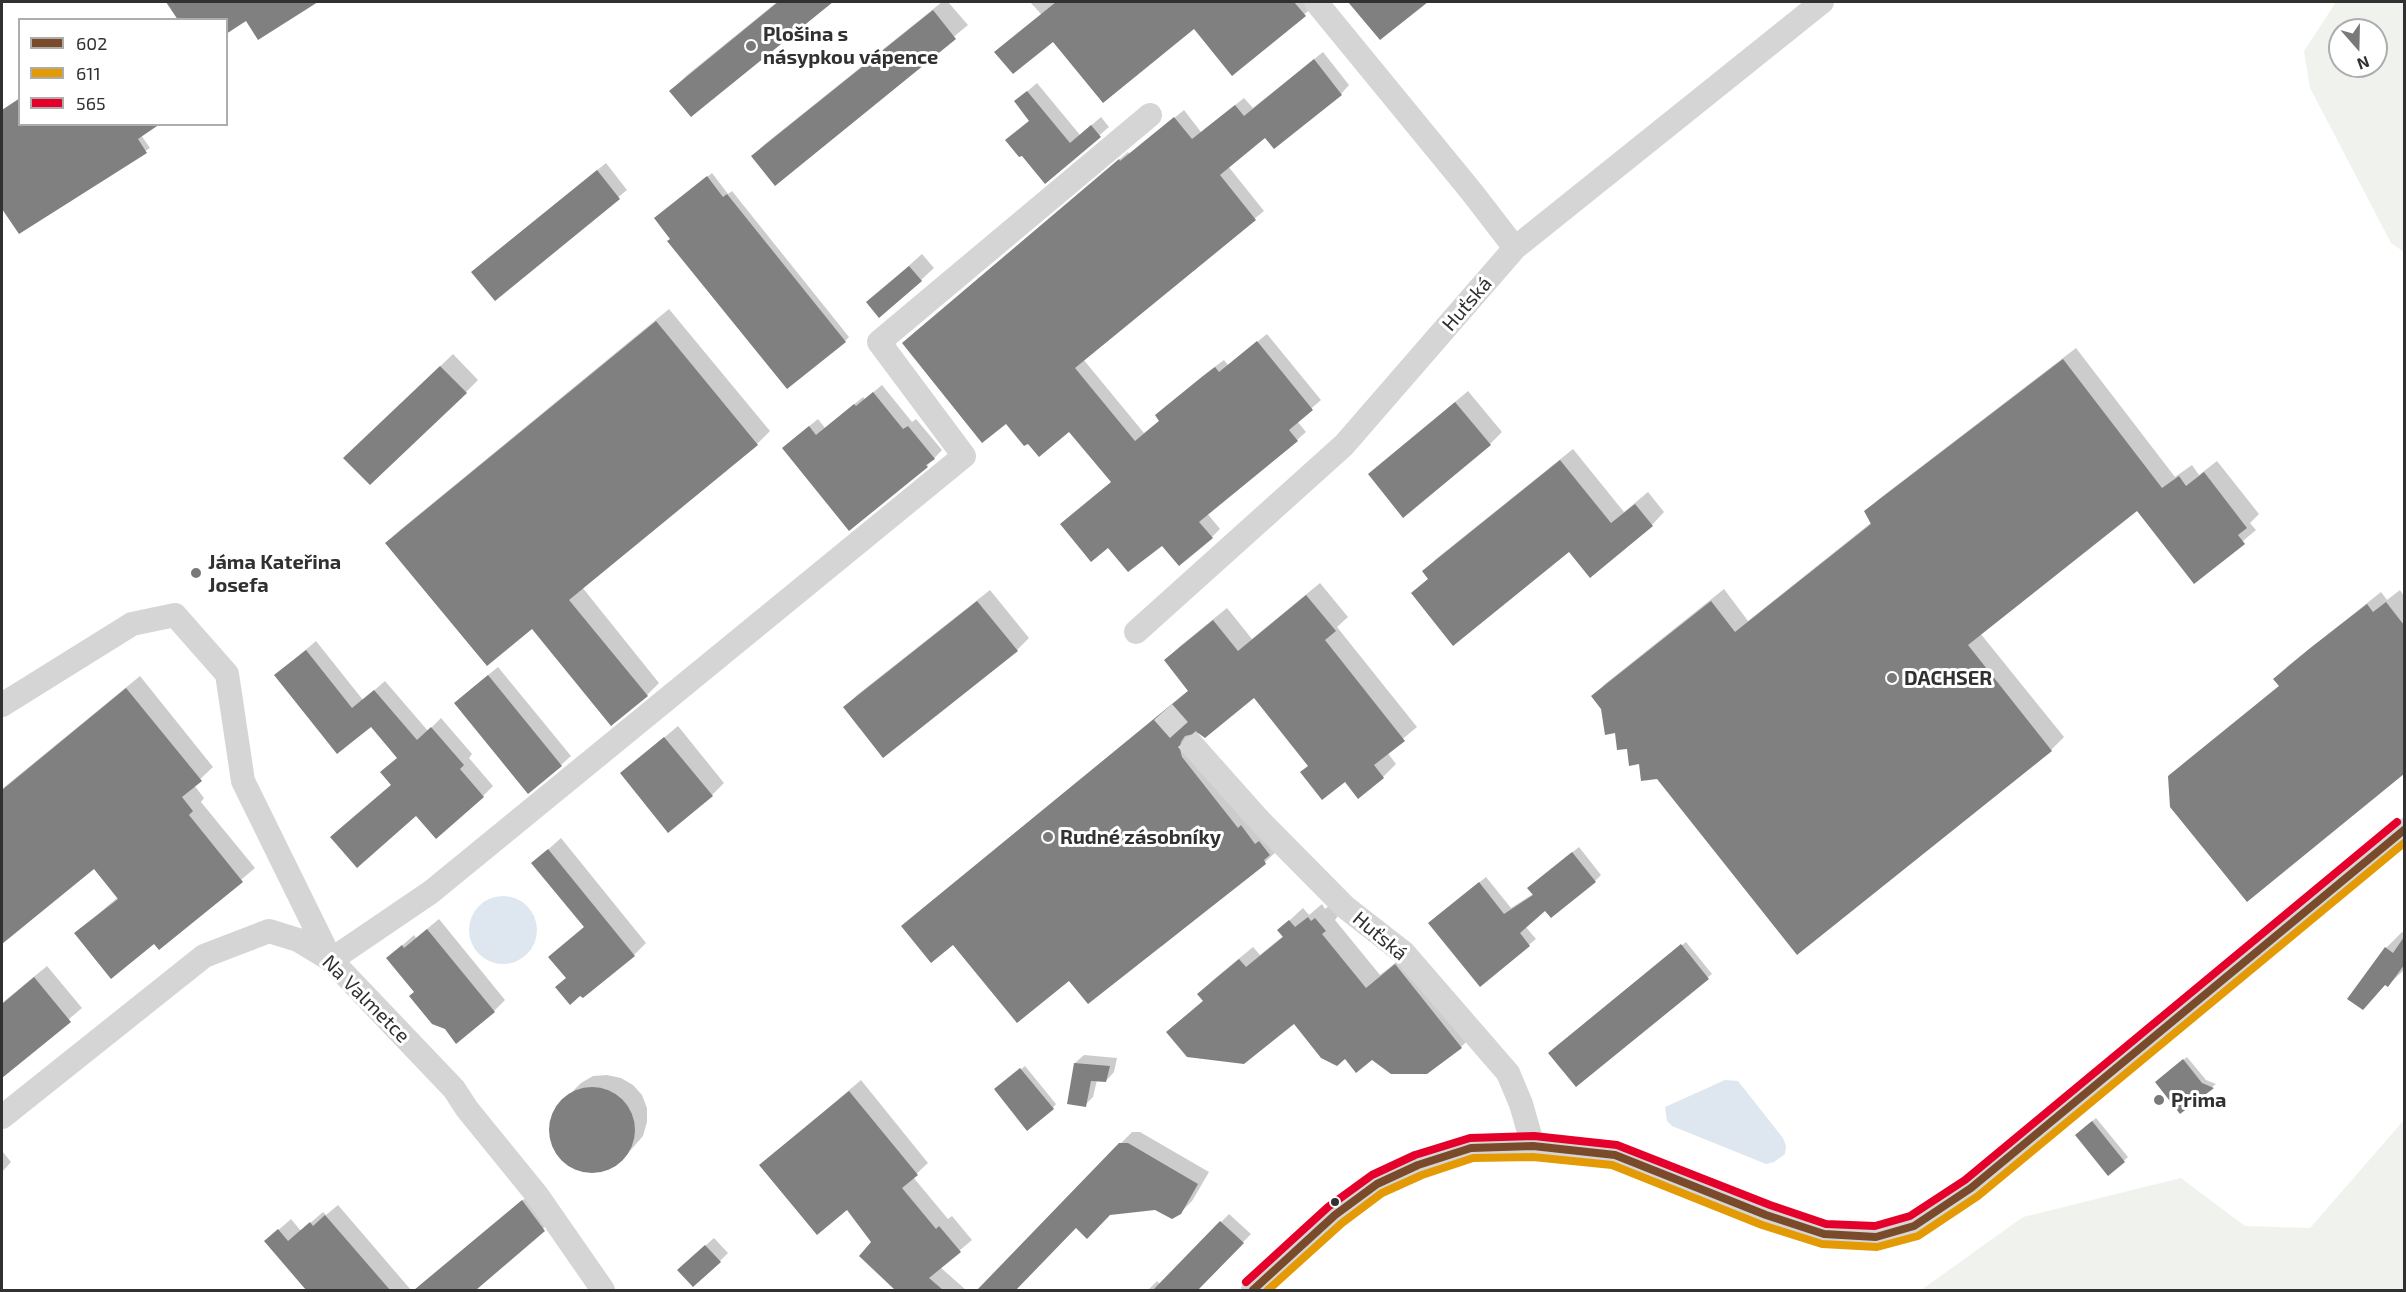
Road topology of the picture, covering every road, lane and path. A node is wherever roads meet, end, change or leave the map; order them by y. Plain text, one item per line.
1 (1316, 2) edge
2 (1822, 2) edge
3 (1150, 115) dead end
4 (1515, 248) junction
5 (1136, 632) dead end
6 (2, 705) edge
7 (1194, 747) tunnel mouth
8 (2404, 830) edge
9 (331, 960) junction
10 (2, 1117) edge
11 (1533, 1146) junction
12 (603, 1290) edge
13 (1253, 1290) edge

1 - 4 street
2 - 4 street, Huťská
3 - 9 street
4 - 5 street, Huťská
6 - 9 street
7 - 11 street, Huťská
8 - 11 street
9 - 10 street, Na Valmetce
9 - 12 street, Na Valmetce
11 - 13 street

